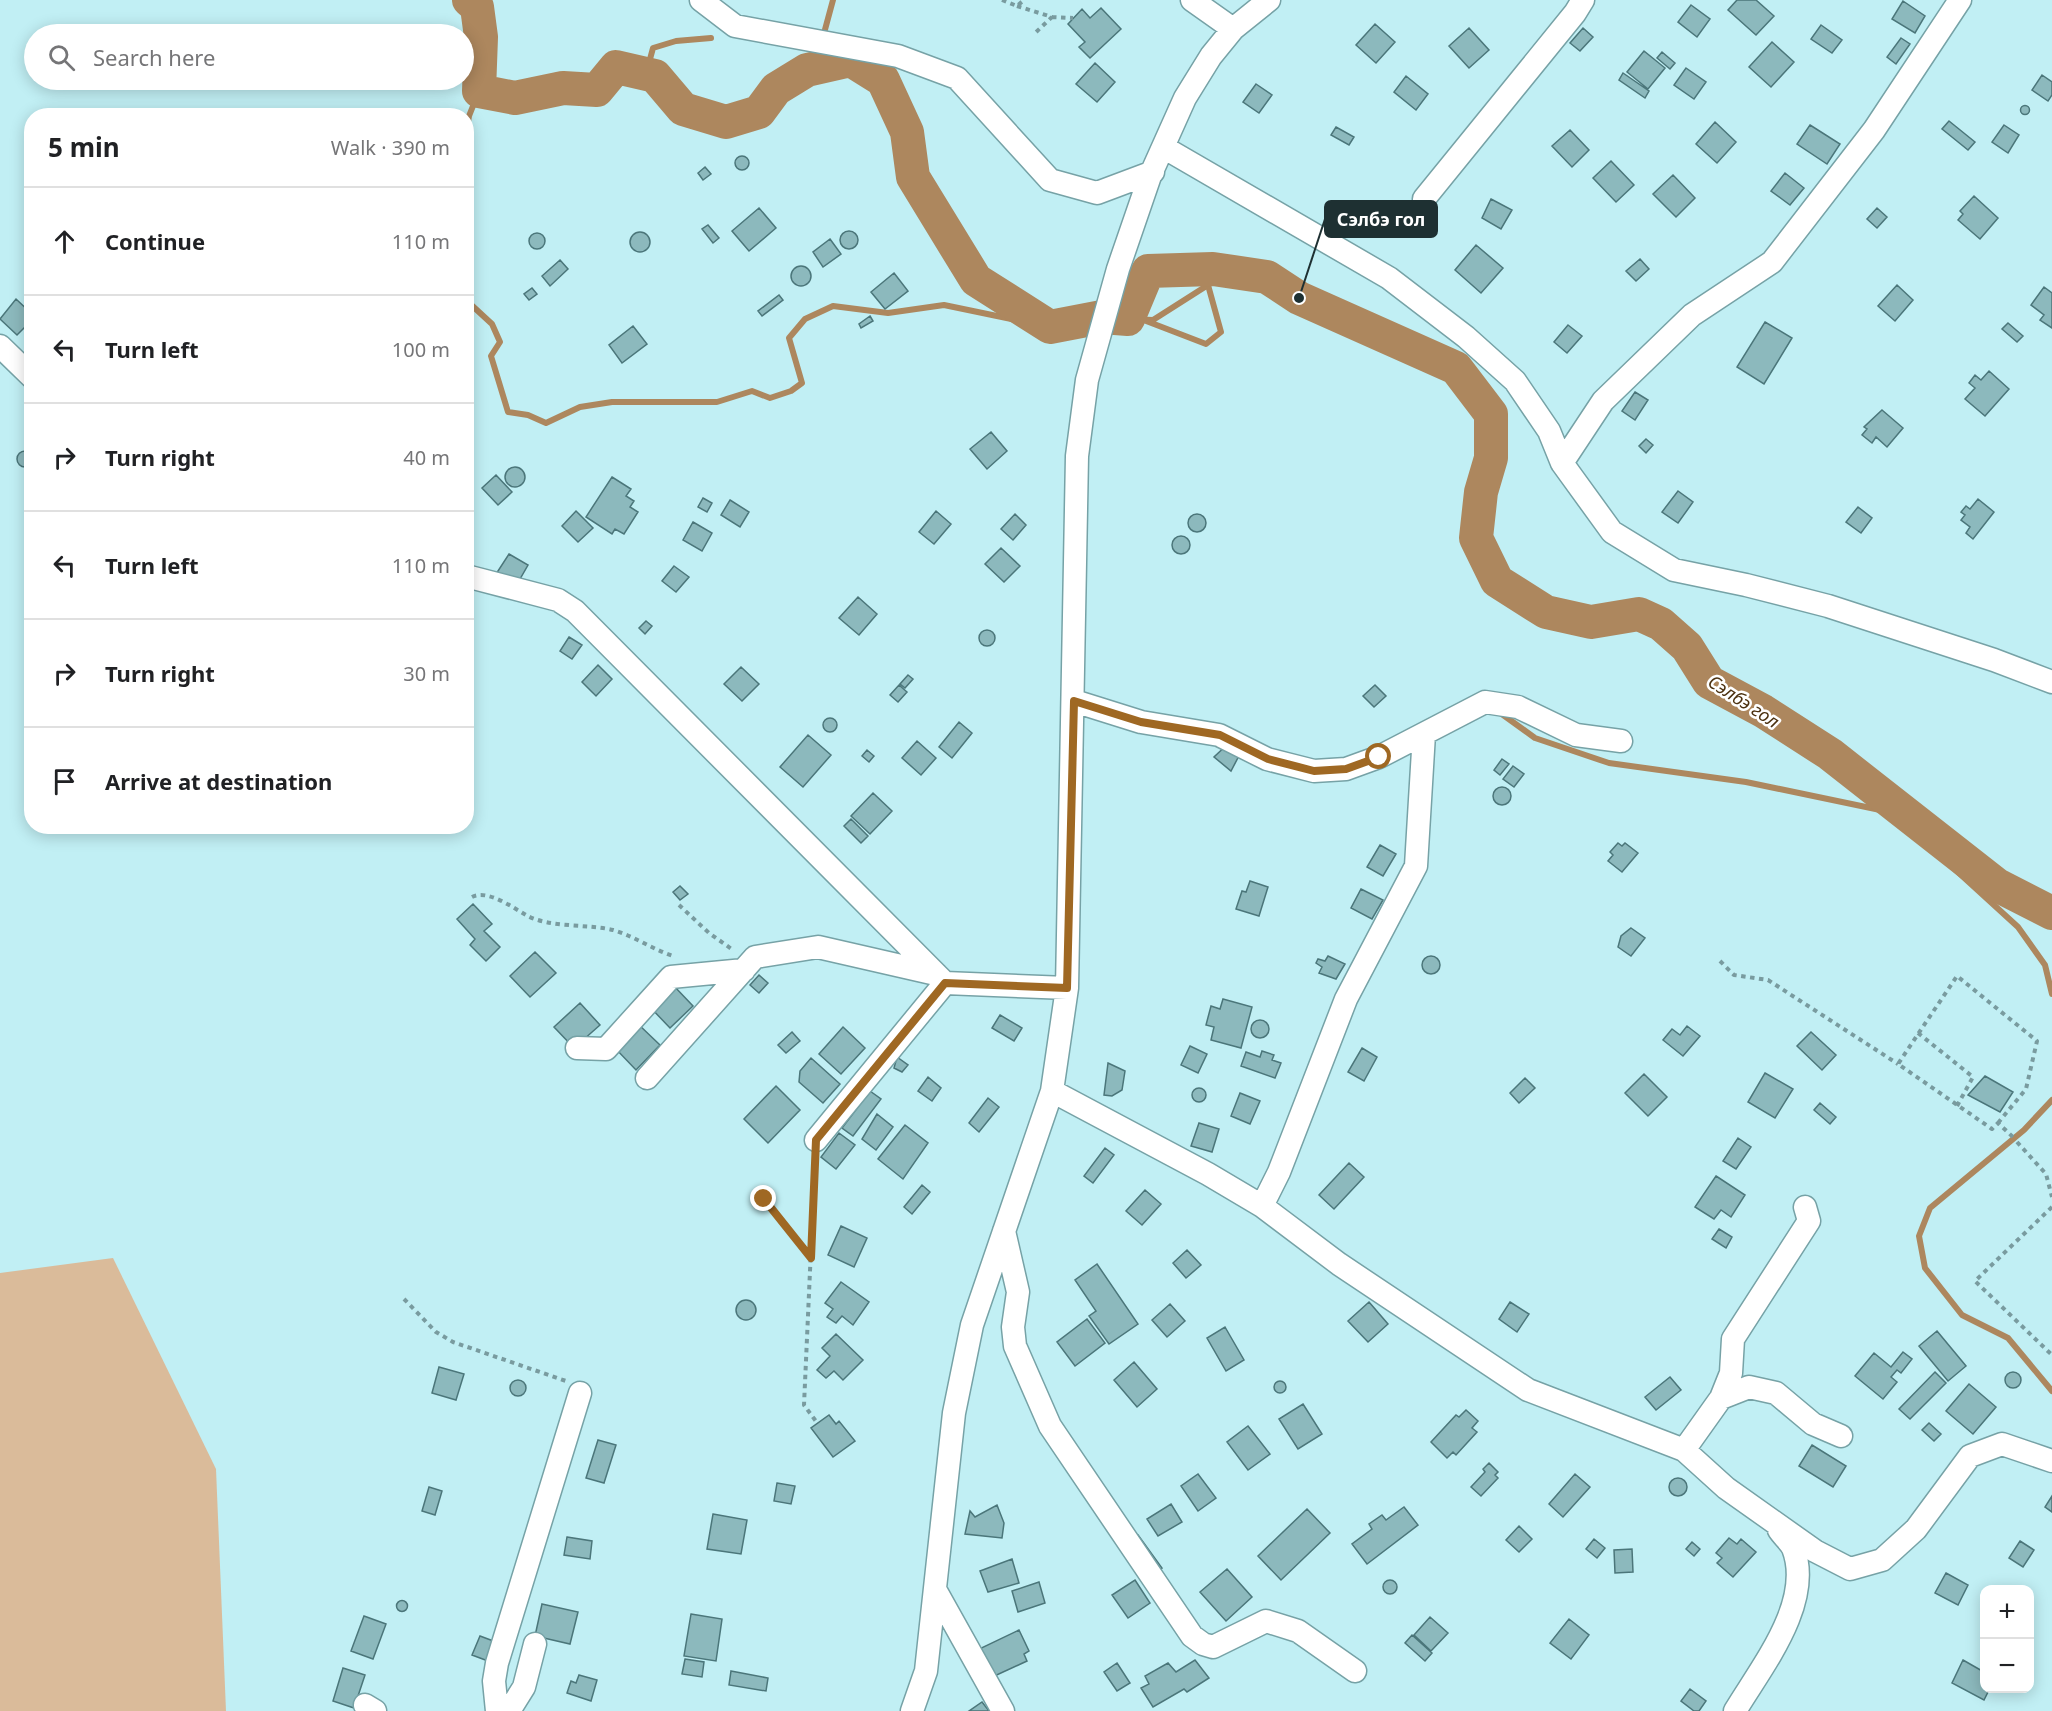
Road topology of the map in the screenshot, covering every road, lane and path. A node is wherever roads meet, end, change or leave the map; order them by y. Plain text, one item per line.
1 (701, 0) edge
2 (1002, 0) edge
3 (1024, 0) edge
4 (1192, 0) edge
5 (1269, 0) edge
6 (1584, 0) edge
7 (1960, 0) edge
8 (1017, 6) junction
9 (1052, 17) junction
10 (1073, 18) dead end
11 (1233, 29) junction
12 (1033, 35) dead end
13 (1163, 147) junction
14 (1153, 172) junction
15 (1424, 198) dead end
16 (0, 346) edge
17 (24, 369) edge
18 (1562, 463) junction
19 (474, 578) edge
20 (2052, 682) edge
21 (1074, 701) junction
22 (1424, 734) junction
23 (1621, 741) dead end
24 (472, 897) dead end
25 (680, 905) dead end
26 (676, 957) dead end
27 (1720, 961) dead end
28 (747, 966) junction
29 (940, 979) junction
30 (1067, 988) junction
31 (1918, 1033) junction
32 (577, 1048) dead end
33 (1898, 1064) junction
34 (647, 1078) dead end
35 (1052, 1091) junction
36 (1957, 1106) junction
37 (1998, 1123) junction
38 (2014, 1138) dead end
39 (816, 1140) joint
40 (2018, 1142) dead end
41 (2052, 1197) edge
42 (764, 1199) dead end
43 (1262, 1206) junction
44 (2052, 1206) edge
45 (1805, 1207) dead end
46 (1004, 1230) junction
47 (811, 1258) junction
48 (404, 1299) dead end
49 (2052, 1355) edge
50 (580, 1394) joint
51 (1720, 1398) junction
52 (818, 1424) dead end
53 (1841, 1436) dead end
54 (1684, 1450) junction
55 (2049, 1460) edge
56 (1764, 1513) junction
57 (936, 1591) junction
58 (536, 1644) dead end
59 (1355, 1671) dead end
60 (496, 1711) edge
61 (508, 1711) edge
62 (912, 1711) edge
63 (1003, 1711) edge
64 (1735, 1711) edge

1 - 14 street
2 - 8 path
3 - 8 path
4 - 11 street
5 - 11 street
6 - 15 street
7 - 18 street
8 - 9 path
9 - 10 path
9 - 12 path
11 - 13 street
13 - 14 street
13 - 18 street
14 - 21 street
16 - 17 street
18 - 20 street
19 - 29 street
21 - 22 street
21 - 30 street
22 - 23 street
22 - 43 street
24 - 26 path
25 - 28 path
27 - 33 path
28 - 29 street
28 - 32 street
28 - 34 street
29 - 30 street
29 - 39 street
30 - 35 street
31 - 33 path
31 - 36 path
31 - 37 path
33 - 36 path
35 - 43 street
35 - 46 street
36 - 37 path
37 - 38 path
39 - 47 path
40 - 41 path
42 - 47 path
43 - 54 street
44 - 49 path
45 - 51 street
46 - 57 street
46 - 59 street
47 - 52 path
48 - 50 path
50 - 60 street
51 - 53 street
51 - 54 street
54 - 56 street
55 - 56 street
56 - 64 street
57 - 62 street
57 - 63 street
58 - 61 street

